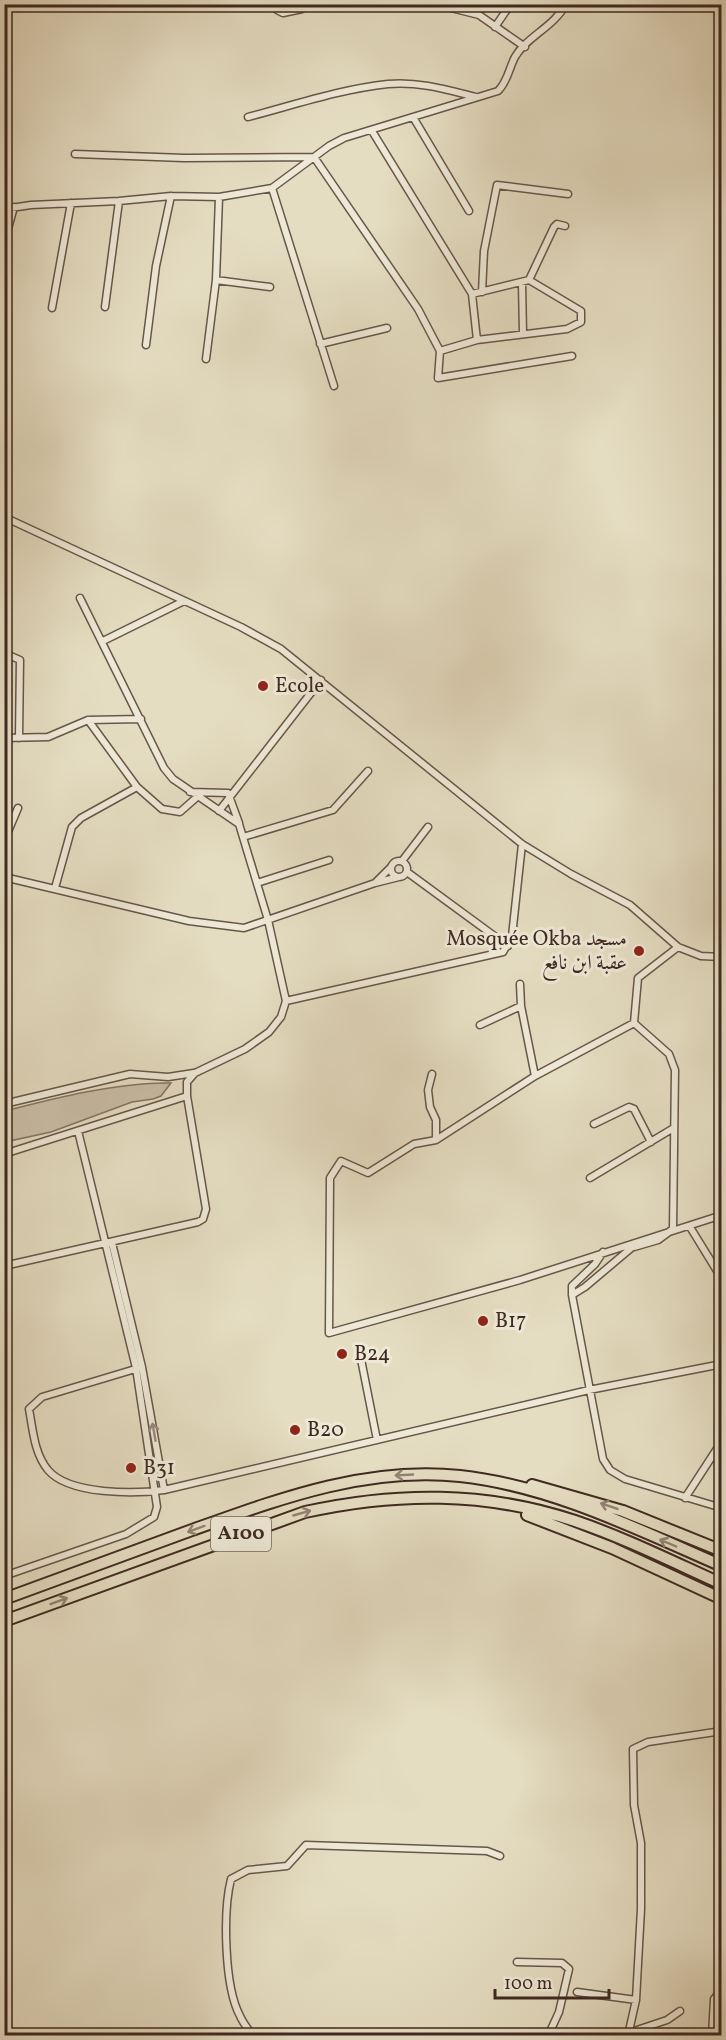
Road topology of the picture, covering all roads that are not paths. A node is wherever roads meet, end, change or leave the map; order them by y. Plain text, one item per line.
1 (277, 4) edge
2 (305, 4) edge
3 (435, 4) edge
4 (507, 4) edge
5 (566, 4) edge
6 (495, 27) junction
7 (525, 47) junction
8 (476, 98) junction
9 (248, 117) dead end
10 (413, 117) junction
11 (372, 131) junction
12 (75, 154) dead end
13 (314, 157) junction
14 (272, 188) junction
15 (568, 194) dead end
16 (171, 196) junction
17 (219, 197) junction
18 (119, 201) junction
19 (71, 203) junction
20 (14, 207) junction
21 (4, 209) edge
22 (469, 211) dead end
23 (565, 226) dead end
24 (4, 243) edge
25 (216, 280) junction
26 (529, 280) junction
27 (522, 282) junction
28 (270, 287) dead end
29 (482, 292) junction
30 (472, 294) junction
31 (105, 307) dead end
32 (51, 308) dead end
33 (387, 328) dead end
34 (523, 334) junction
35 (477, 340) junction
36 (320, 344) junction
37 (146, 345) dead end
38 (440, 351) junction
39 (572, 356) dead end
40 (206, 359) dead end
41 (334, 386) dead end
42 (4, 517) edge
43 (80, 598) dead end
44 (184, 601) junction
45 (103, 641) junction
46 (4, 653) edge
47 (321, 680) junction
48 (141, 719) junction
49 (88, 720) junction
50 (4, 738) edge
51 (19, 738) junction
52 (368, 771) dead end
53 (137, 787) junction
54 (190, 792) junction
55 (231, 796) junction
56 (197, 797) junction
57 (18, 808) dead end
58 (219, 811) junction
59 (239, 824) junction
60 (428, 827) dead end
61 (243, 837) junction
62 (4, 841) edge
63 (522, 843) junction
64 (328, 860) dead end
65 (402, 861) junction
66 (391, 867) junction
67 (407, 872) junction
68 (4, 877) edge
69 (399, 877) junction
70 (257, 883) junction
71 (375, 884) junction
72 (55, 888) junction
73 (268, 920) junction
74 (508, 946) junction
75 (678, 947) junction
76 (722, 957) edge
77 (520, 984) dead end
78 (286, 1001) junction
79 (520, 1006) junction
80 (634, 1023) junction
81 (480, 1024) dead end
82 (195, 1073) junction
83 (432, 1074) dead end
84 (535, 1076) junction
85 (187, 1096) junction
86 (4, 1104) edge
87 (594, 1124) dead end
88 (672, 1129) junction
89 (78, 1131) junction
90 (435, 1140) junction
91 (651, 1142) junction
92 (4, 1154) edge
93 (590, 1178) dead end
94 (722, 1215) edge
95 (690, 1227) junction
96 (673, 1229) junction
97 (638, 1240) junction
98 (109, 1244) junction
99 (634, 1247) junction
100 (604, 1252) junction
101 (4, 1266) edge
102 (721, 1276) edge
103 (572, 1295) junction
104 (359, 1349) dead end
105 (722, 1364) edge
106 (139, 1368) junction
107 (588, 1390) junction
108 (377, 1440) junction
109 (722, 1441) edge
110 (462, 1476) junction
111 (164, 1490) junction
112 (156, 1491) junction
113 (686, 1498) junction
114 (487, 1501) junction
115 (722, 1508) edge
116 (722, 1551) edge
117 (722, 1566) edge
118 (4, 1576) edge
119 (722, 1584) edge
120 (4, 1599) edge
121 (722, 1599) edge
122 (4, 1621) edge
123 (722, 1731) edge
124 (500, 1856) dead end
125 (517, 1962) dead end
126 (722, 1989) edge
127 (577, 1992) dead end
128 (636, 2000) junction
129 (680, 2011) dead end
130 (629, 2031) junction
131 (253, 2036) edge
132 (548, 2036) edge
133 (619, 2036) edge
134 (712, 2036) edge

1 - 2 street
3 - 6 street
4 - 6 street
5 - 7 street
6 - 7 street
7 - 8 street
8 - 9 street
8 - 10 street
10 - 11 street
10 - 22 street
11 - 13 street
11 - 30 street
12 - 13 street
13 - 14 street
13 - 38 street
14 - 17 street
14 - 36 street
15 - 29 street
16 - 17 street
16 - 18 street
16 - 37 street
17 - 25 street
18 - 19 street
18 - 31 street
19 - 20 street
19 - 32 street
20 - 21 street
20 - 24 street
23 - 26 street
25 - 28 street
25 - 40 street
26 - 27 street
26 - 34 street
27 - 29 street
27 - 34 street
29 - 30 street
30 - 35 street
33 - 36 street
34 - 35 street
35 - 38 street
36 - 41 street
38 - 39 street
42 - 44 street
43 - 45 street
44 - 45 street
44 - 47 street
45 - 48 street
46 - 51 street
47 - 55 street
47 - 63 street
48 - 49 street
48 - 54 street
49 - 51 street
49 - 53 street
50 - 51 street
52 - 61 street
53 - 56 street
53 - 72 street
54 - 55 street
54 - 56 street
55 - 58 street
55 - 59 street
56 - 58 street
57 - 62 street
58 - 59 street
59 - 61 street
60 - 65 street
61 - 70 street
63 - 74 street
63 - 75 street
64 - 70 street
65 - 66 street
65 - 67 street
66 - 69 street
66 - 71 street
67 - 69 street
67 - 74 street
68 - 72 street
69 - 71 street
70 - 73 street
71 - 73 street
72 - 73 street
73 - 78 street
74 - 78 street
75 - 76 street
75 - 80 street
77 - 79 street
78 - 82 street
79 - 81 street
79 - 84 street
80 - 84 street
80 - 88 street
82 - 85 street
82 - 86 street
83 - 90 street
84 - 90 street
85 - 89 street
85 - 98 street
87 - 91 street
88 - 91 street
88 - 96 street
89 - 92 street
89 - 98 street
90 - 100 street
91 - 93 street
94 - 95 street
95 - 96 street
95 - 102 street
96 - 97 street
96 - 99 street
97 - 99 street
97 - 100 street
98 - 101 street
98 - 106 street
99 - 103 street
100 - 103 street
103 - 107 street
104 - 108 street
105 - 107 street
111 -> 106 street
106 - 112 street
106 - 112 street
107 - 108 street
107 - 113 street
108 - 111 street
109 - 113 street
116 -> 110 highway
117 -> 110 highway, A100 / A100
110 -> 120 highway, A100 / A100
111 - 112 street
112 - 118 street
113 - 115 street
114 - 119 highway, A100 / A100
114 - 121 highway
122 -> 114 highway, A100 / A100
123 - 128 street
124 - 131 street
125 - 132 street
126 - 134 street
127 - 128 street
128 - 130 street
129 - 130 street
130 - 133 street

